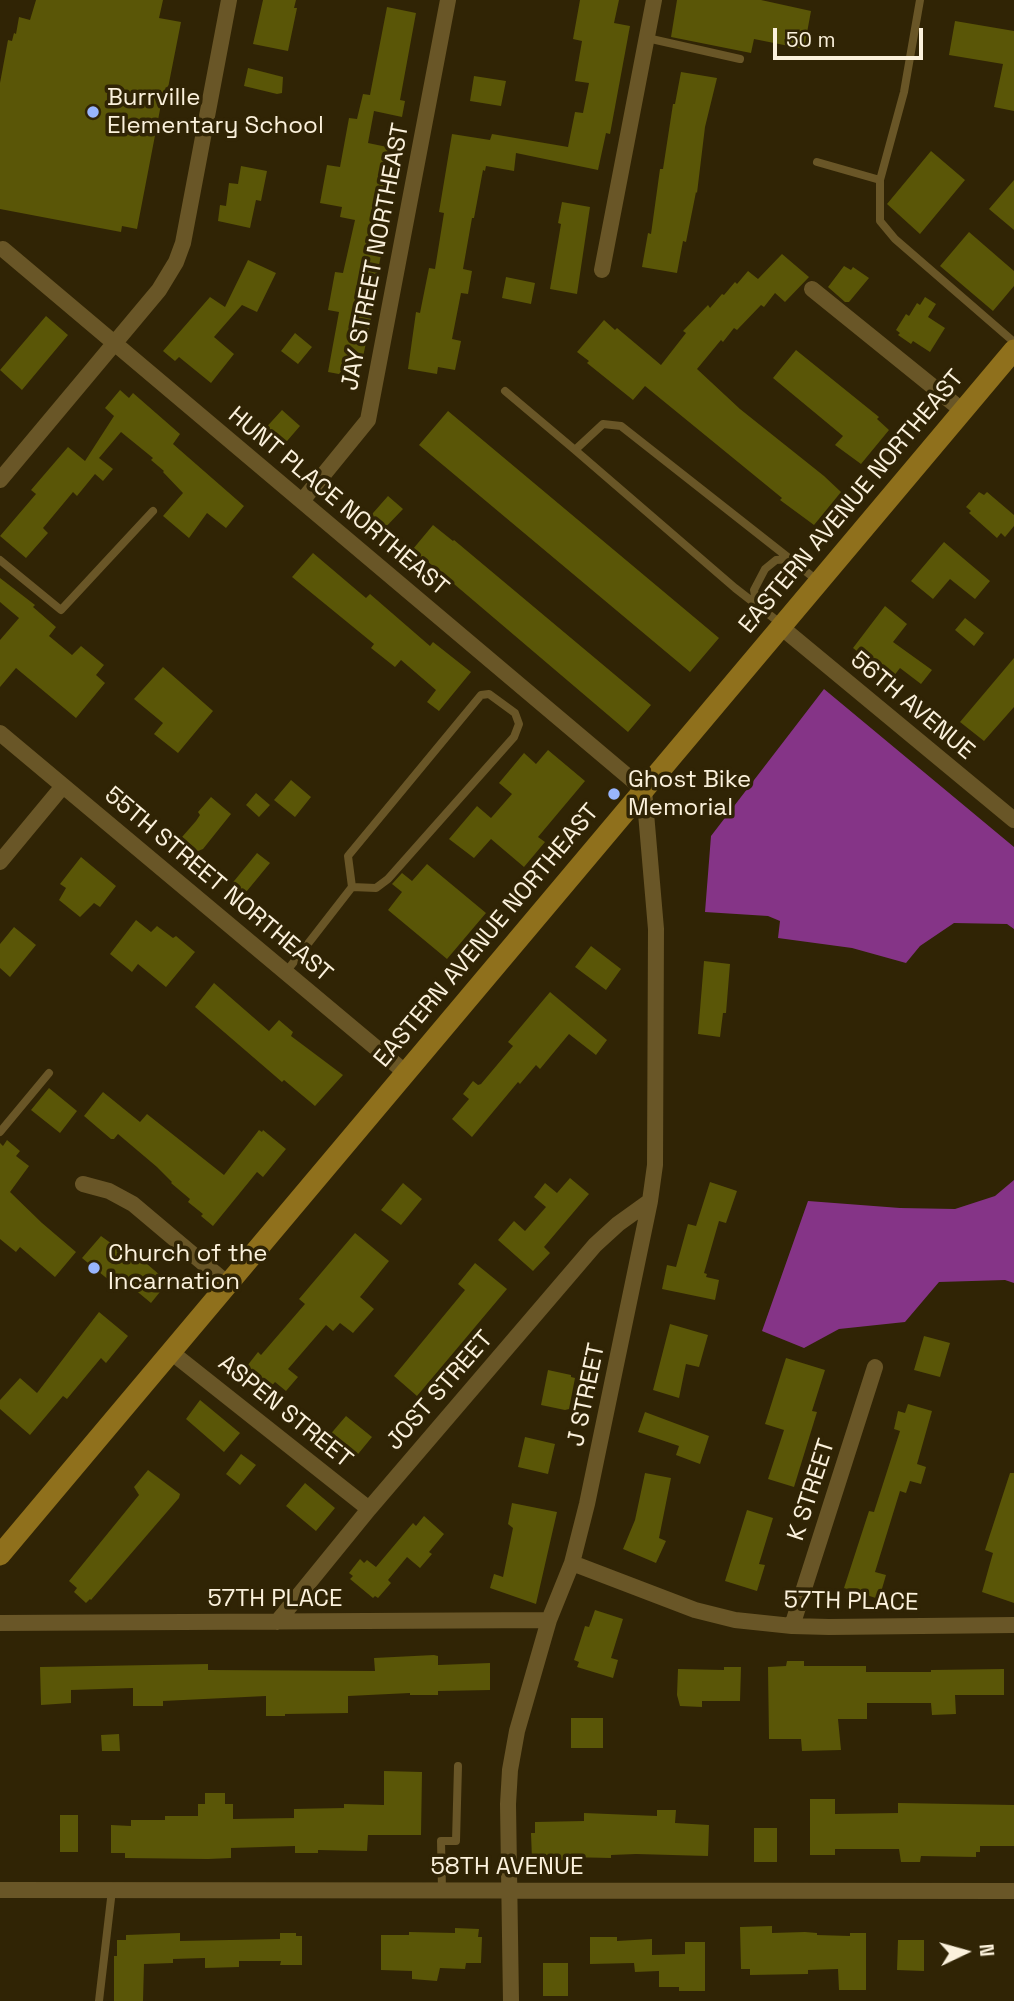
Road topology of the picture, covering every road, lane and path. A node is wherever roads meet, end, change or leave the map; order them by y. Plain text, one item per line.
1 (229, 0) edge
2 (448, 0) edge
3 (654, 0) edge
4 (920, 0) edge
5 (647, 38) junction
6 (740, 59) dead end
7 (817, 162) dead end
8 (880, 180) junction
9 (3, 249) dead end
10 (603, 270) dead end
11 (812, 289) dead end
12 (1014, 342) edge
13 (115, 343) junction
14 (1014, 351) edge
15 (505, 391) dead end
16 (963, 411) junction
17 (575, 450) junction
18 (0, 480) edge
19 (302, 501) junction
20 (153, 510) dead end
21 (790, 559) junction
22 (0, 560) edge
23 (819, 582) junction
24 (757, 606) junction
25 (782, 626) junction
26 (0, 733) edge
27 (64, 786) junction
28 (644, 790) junction
29 (1011, 811) edge
30 (0, 862) edge
31 (352, 887) junction
32 (286, 972) junction
33 (49, 1073) dead end
34 (406, 1073) junction
35 (0, 1132) edge
36 (83, 1184) dead end
37 (650, 1201) junction
38 (228, 1284) junction
39 (171, 1352) junction
40 (875, 1367) dead end
41 (369, 1509) junction
42 (0, 1555) edge
43 (572, 1563) junction
44 (550, 1620) junction
45 (276, 1622) junction
46 (0, 1623) edge
47 (1014, 1625) edge
48 (792, 1626) junction
49 (458, 1766) dead end
50 (0, 1890) edge
51 (112, 1890) junction
52 (442, 1890) junction
53 (511, 1890) junction
54 (1014, 1891) edge
55 (99, 2001) edge
56 (511, 2001) edge

1 - 13 street
2 - 19 street, JAY STREET NORTHEAST
3 - 5 street
4 - 8 lane
5 - 6 lane
5 - 10 street
7 - 8 lane
8 - 12 lane
9 - 13 street, HUNT PLACE NORTHEAST
11 - 16 street
13 - 18 street
13 - 19 street, HUNT PLACE NORTHEAST
14 - 16 main road, EASTERN AVENUE NORTHEAST
15 - 17 lane
16 - 23 main road, EASTERN AVENUE NORTHEAST
17 - 21 lane
17 - 24 lane
19 - 28 street, HUNT PLACE NORTHEAST
20 - 22 lane
21 - 23 lane
21 - 24 lane
23 - 25 main road, EASTERN AVENUE NORTHEAST
24 - 25 lane
25 - 28 main road, EASTERN AVENUE NORTHEAST
25 - 29 street, 56TH AVENUE
26 - 27 street, 55TH STREET NORTHEAST
27 - 30 street
27 - 32 street, 55TH STREET NORTHEAST
28 - 34 main road, EASTERN AVENUE NORTHEAST
28 - 37 street, J STREET
31 - 31 lane
31 - 32 lane
32 - 34 street, 55TH STREET NORTHEAST
33 - 35 lane
34 - 38 main road, EASTERN AVENUE NORTHEAST
36 - 38 street
37 - 41 street, JOST STREET
37 - 43 street, J STREET
38 - 39 main road, EASTERN AVENUE NORTHEAST
39 - 41 street, ASPEN STREET
39 - 42 main road, EASTERN AVENUE NORTHEAST
40 - 48 street, K STREET
41 - 45 street, JOST STREET
43 - 44 street, J STREET
43 - 48 street, 57TH PLACE
44 - 45 street, 57TH PLACE
44 - 53 street, J STREET
45 - 46 street, 57TH PLACE
47 - 48 street, 57TH PLACE
49 - 52 lane
50 - 51 street, 58TH AVENUE
51 - 52 street, 58TH AVENUE
51 - 55 lane
52 - 53 street, 58TH AVENUE
53 - 54 street, 58TH AVENUE
53 - 56 street, J STREET

